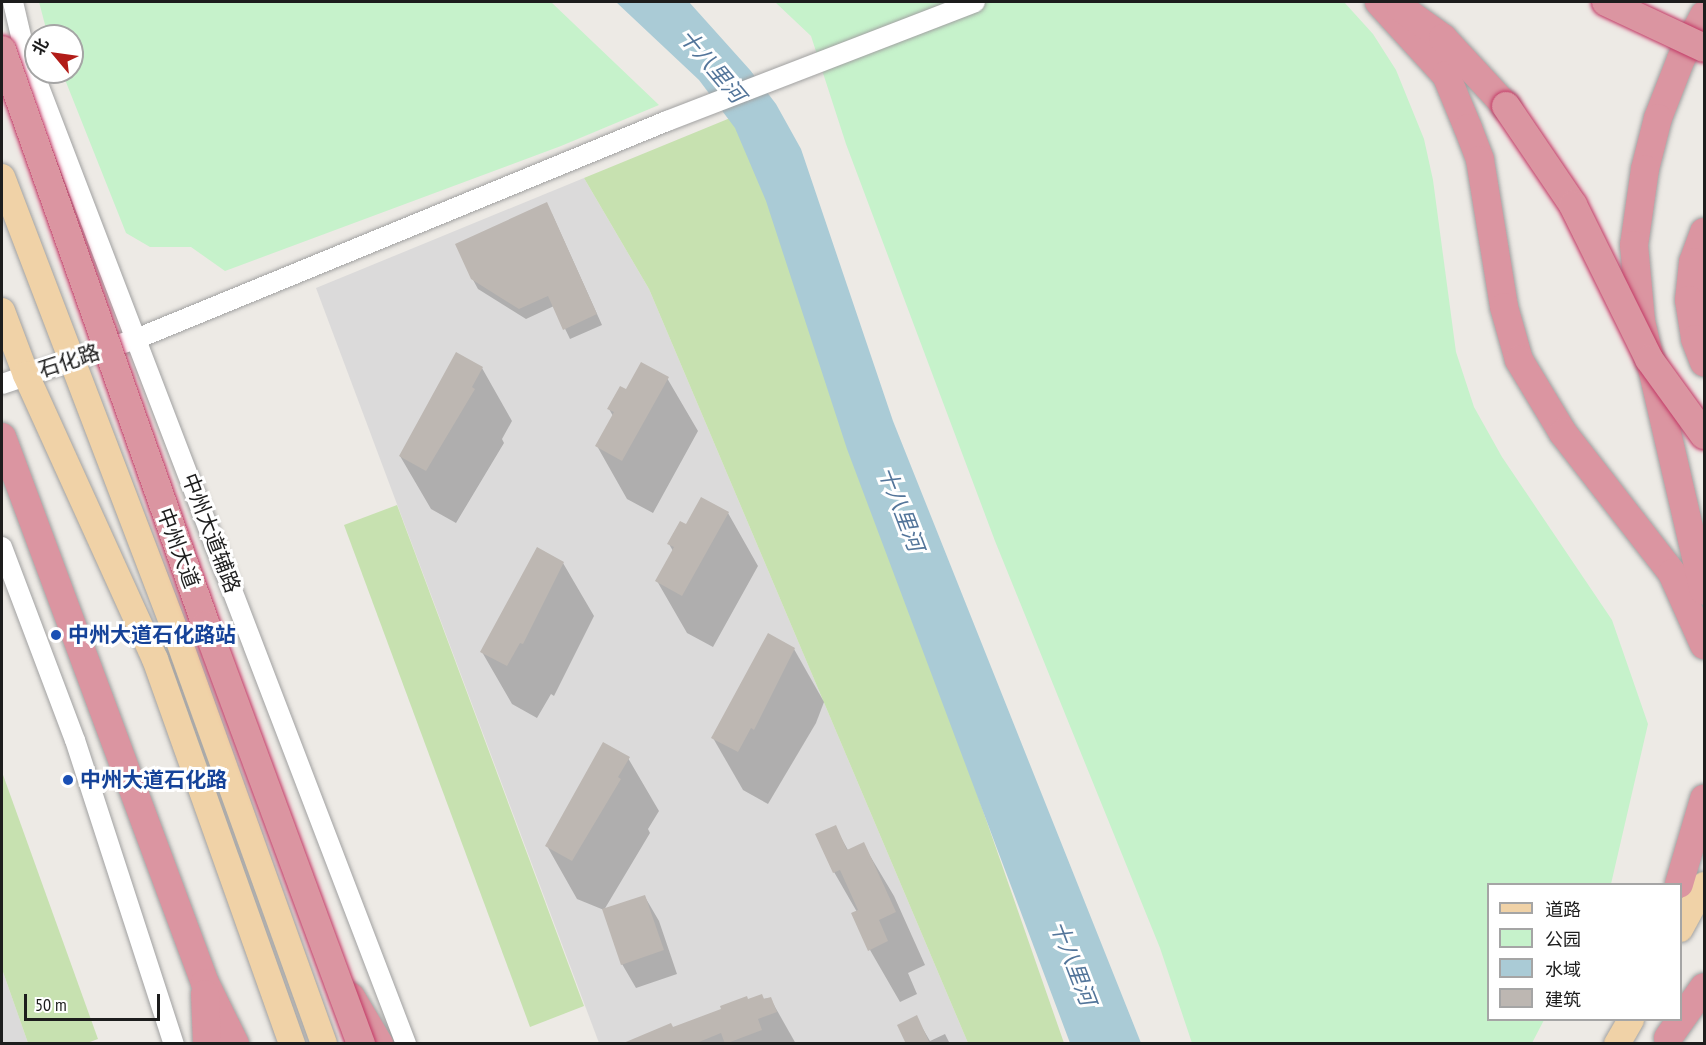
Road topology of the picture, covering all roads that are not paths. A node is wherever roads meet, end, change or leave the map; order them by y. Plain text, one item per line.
1 (13, 2) edge
2 (975, 2) edge
3 (1379, 2) edge
4 (1392, 2) edge
5 (1606, 2) edge
6 (1704, 15) edge
7 (1704, 48) edge
8 (2, 50) edge
9 (2, 74) edge
10 (66, 158) junction
11 (2, 177) edge
12 (1704, 232) edge
13 (2, 310) edge
14 (136, 339) junction
15 (70, 361) junction
16 (1704, 362) edge
17 (26, 375) junction
18 (2, 384) edge
19 (1704, 435) edge
20 (2, 437) edge
21 (2, 547) edge
22 (1704, 591) edge
23 (1704, 645) edge
24 (1704, 799) edge
25 (1680, 883) edge
26 (1704, 885) edge
27 (1682, 925) edge
28 (333, 967) junction
29 (1704, 970) edge
30 (205, 983) junction
31 (1704, 987) edge
32 (1682, 1012) edge
33 (1682, 1017) edge
34 (1629, 1021) edge
35 (174, 1044) edge
36 (207, 1044) edge
37 (235, 1044) edge
38 (292, 1044) edge
39 (324, 1044) edge
40 (361, 1044) edge
41 (379, 1044) edge
42 (406, 1044) edge
43 (1617, 1044) edge

1 - 10 street, 中州大道辅路
2 - 14 street, 石化路
3 - 23 highway
4 - 19 highway, bridge
5 - 7 highway, bridge
6 - 22 highway
8 - 28 highway, 中州大道, bridge
9 - 10 street
10 - 14 street, 中州大道辅路
11 - 15 main road, 中州大道
12 - 16 highway
13 - 17 main road
14 - 15 street, 石化路
14 - 42 street, 中州大道辅路
15 - 17 street, 石化路
15 - 39 main road, 中州大道
17 - 18 street, 石化路
17 - 38 main road
20 - 30 highway
21 - 35 street
24 - 25 highway
26 - 27 main road
28 - 40 highway, 中州大道, bridge
28 - 41 highway, bridge
29 - 32 main road
30 - 36 highway
30 - 37 highway
31 - 33 highway
34 - 43 main road

